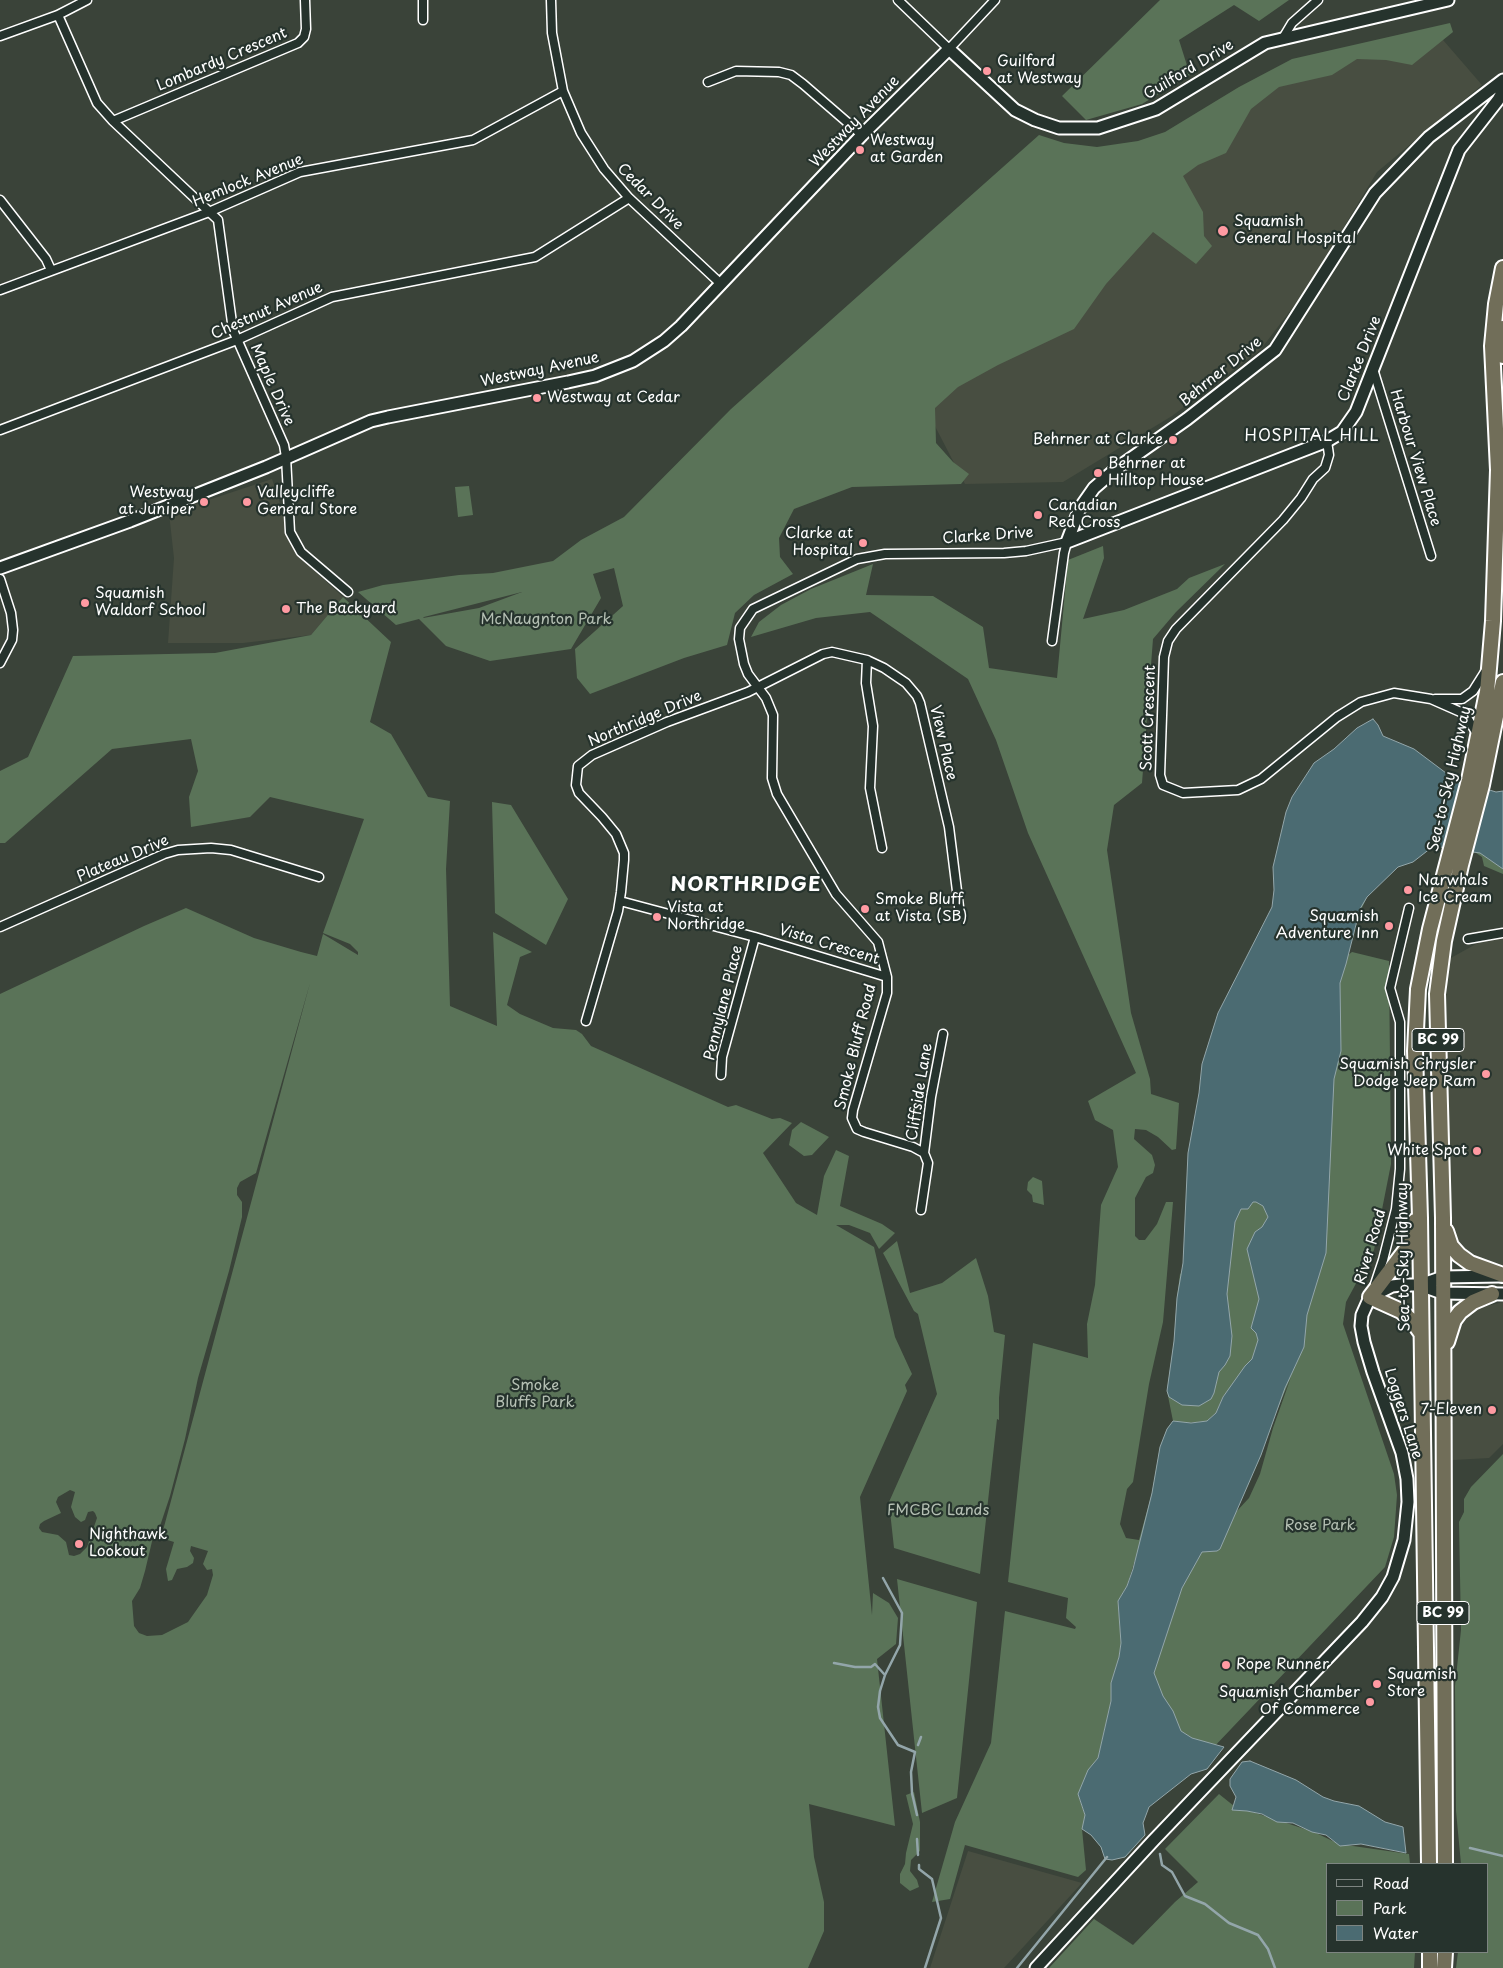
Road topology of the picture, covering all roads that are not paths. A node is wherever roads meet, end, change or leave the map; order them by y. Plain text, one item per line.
1 (87, 0) edge
2 (305, 0) edge
3 (423, 0) edge
4 (551, 0) edge
5 (898, 0) edge
6 (995, 0) edge
7 (1318, 0) edge
8 (1448, 0) edge
9 (58, 15) junction
10 (423, 20) dead end
11 (0, 36) edge
12 (1283, 38) junction
13 (949, 49) junction
14 (1503, 80) edge
15 (708, 82) dead end
16 (563, 91) junction
17 (1503, 91) edge
18 (113, 121) junction
19 (862, 135) junction
20 (628, 198) junction
21 (0, 200) edge
22 (209, 212) junction
23 (51, 270) junction
24 (1502, 273) edge
25 (721, 284) junction
26 (0, 290) edge
27 (1503, 298) edge
28 (1503, 328) edge
29 (237, 340) junction
30 (1503, 356) edge
31 (1372, 368) junction
32 (0, 430) edge
33 (1327, 440) junction
34 (286, 457) junction
35 (1067, 542) junction
36 (1431, 556) dead end
37 (0, 568) edge
38 (0, 579) edge
39 (1503, 587) edge
40 (348, 592) dead end
41 (1052, 641) dead end
42 (867, 660) junction
43 (1490, 661) junction
44 (0, 663) edge
45 (1503, 682) edge
46 (758, 687) junction
47 (1431, 699) junction
48 (1478, 736) junction
49 (1476, 782) junction
50 (882, 848) dead end
51 (1455, 863) junction
52 (319, 877) dead end
53 (620, 901) junction
54 (1409, 908) dead end
55 (960, 916) dead end
56 (0, 927) edge
57 (1503, 933) edge
58 (755, 937) junction
59 (1468, 939) dead end
60 (887, 977) junction
61 (586, 1020) dead end
62 (943, 1034) dead end
63 (721, 1075) dead end
64 (924, 1153) junction
65 (1419, 1200) junction
66 (921, 1210) dead end
67 (1442, 1218) junction
68 (1503, 1275) edge
69 (1442, 1277) junction
70 (1420, 1286) junction
71 (1442, 1293) junction
72 (1498, 1294) edge
73 (1370, 1297) junction
74 (1421, 1333) junction
75 (1442, 1362) junction
76 (1430, 1863) edge
77 (1445, 1863) edge
78 (1430, 1953) edge
79 (1445, 1953) edge
80 (1036, 1968) edge
81 (1430, 1968) edge
82 (1444, 1968) edge

1 - 9 street
2 - 18 street, Lombardy Crescent
3 - 10 street
4 - 16 street, Cedar Drive
5 - 13 street, Guilford Drive
6 - 13 street, Westway Avenue
7 - 12 street
8 - 12 street, Guilford Drive
9 - 11 street
9 - 18 street, Maple Drive
12 - 13 street, Guilford Drive
13 - 19 street, Westway Avenue
14 - 35 street, Behrner Drive
15 - 19 street
16 - 20 street, Cedar Drive
16 - 22 street, Hemlock Avenue
17 - 31 street, Clarke Drive
18 - 22 street, Maple Drive
19 - 25 street, Westway Avenue
20 - 25 street, Cedar Drive
20 - 29 street, Chestnut Avenue
21 - 23 street
22 - 23 street, Hemlock Avenue
22 - 29 street, Maple Drive
23 - 26 street, Hemlock Avenue
24 - 27 highway
24 - 43 highway, Sea-to-Sky Highway / BC 99
25 - 34 street, Westway Avenue
28 - 30 highway
29 - 32 street, Chestnut Avenue
29 - 34 street, Maple Drive
31 - 33 street, Clarke Drive
31 - 36 street, Harbour View Place
33 - 35 street, Clarke Drive
33 - 47 street, Scott Crescent
34 - 37 street, Westway Avenue
34 - 40 street, Maple Drive
35 - 41 street
35 - 46 street, Clarke Drive
38 - 44 street
39 - 43 highway
42 - 46 street, View Place
42 - 50 street
42 - 55 street, View Place
43 - 47 street
43 - 48 highway, Sea-to-Sky Highway / BC 99
45 - 49 highway, Sea-to-Sky Highway / BC 99
46 - 53 street, Northridge Drive
46 - 60 street, Vista Crescent
47 - 48 street, Scott Crescent
48 - 49 highway, Sea-to-Sky Highway / BC 99
49 - 51 highway, Sea-to-Sky Highway / BC 99
51 - 65 highway, Sea-to-Sky Highway / BC 99
51 - 67 highway, Sea-to-Sky Highway / BC 99
52 - 56 street, Plateau Drive
53 - 58 street, Vista Crescent
53 - 61 street, Northridge Drive
54 - 73 street, River Road
57 - 59 street
58 - 60 street, Vista Crescent
58 - 63 street, Pennylane Place
60 - 64 street, Smoke Bluff Road
62 - 64 street, Cliffside Lane
64 - 66 street, Cliffside Lane
65 - 70 highway, Sea-to-Sky Highway / BC 99
65 - 73 highway
67 - 68 highway
67 - 69 highway, Sea-to-Sky Highway / BC 99
68 - 69 street
69 - 70 street
69 - 71 highway, BC 99
70 - 71 street
70 - 73 street
70 - 74 highway, Sea-to-Sky Highway / BC 99
71 - 72 street
71 - 75 highway, BC 99
72 - 75 highway
73 - 74 highway
73 - 80 street, Loggers Lane
74 - 76 highway, Sea-to-Sky Highway / BC 99
75 - 77 highway, BC 99
78 - 81 highway
79 - 82 highway

